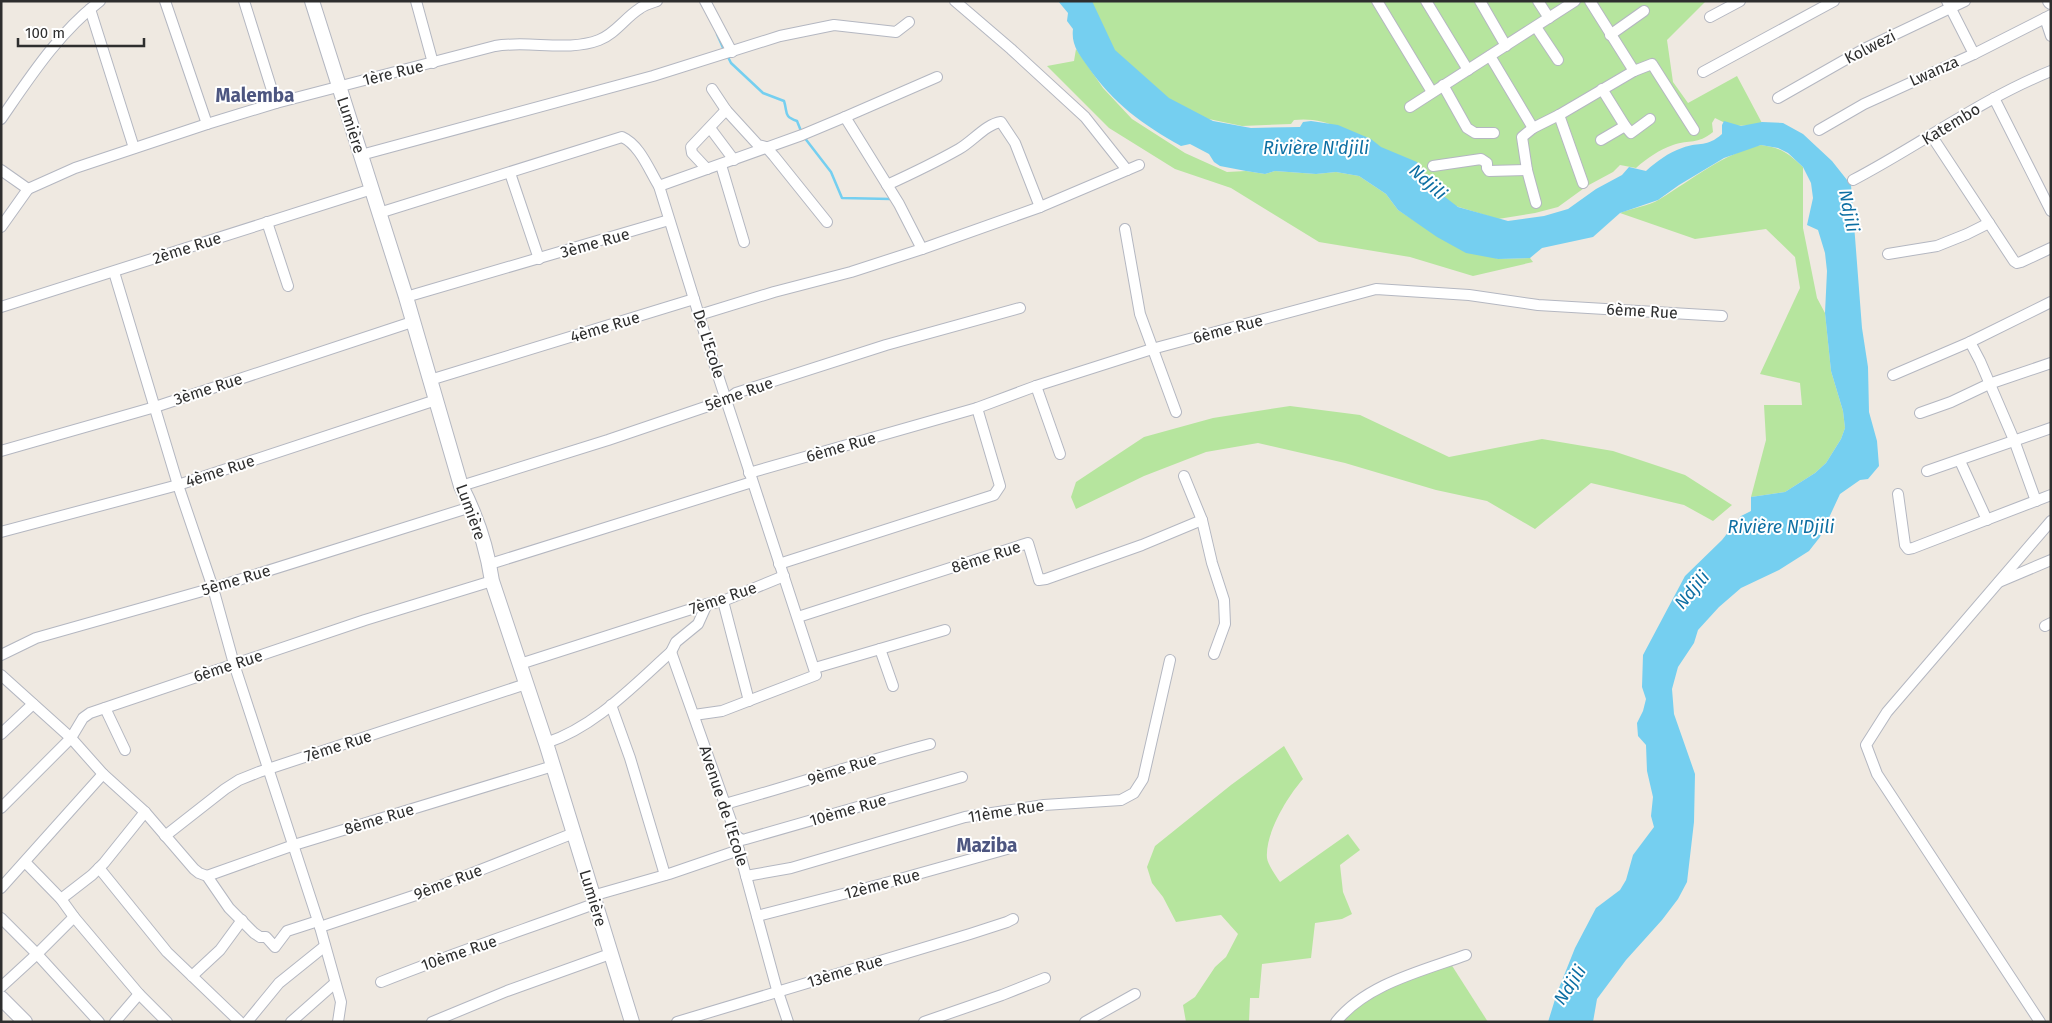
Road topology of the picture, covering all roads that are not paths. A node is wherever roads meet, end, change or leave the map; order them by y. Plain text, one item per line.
1 (100, 1) edge
2 (165, 1) edge
3 (244, 1) edge
4 (312, 1) edge
5 (416, 1) edge
6 (656, 1) edge
7 (705, 1) edge
8 (954, 1) edge
9 (1376, 1) edge
10 (1426, 1) edge
11 (1480, 1) edge
12 (1538, 1) edge
13 (1575, 1) edge
14 (1590, 1) edge
15 (1834, 1) edge
16 (1965, 1) edge
17 (1732, 3) edge
18 (1949, 5) edge
19 (90, 9) junction
20 (1644, 11) dead end
21 (1710, 17) dead end
22 (2048, 17) edge
23 (1549, 18) junction
24 (908, 22) dead end
25 (1536, 27) junction
26 (1610, 35) junction
27 (2051, 36) edge
28 (1506, 46) junction
29 (727, 54) junction
30 (1974, 54) junction
31 (1490, 56) junction
32 (1558, 60) dead end
33 (433, 63) junction
34 (1468, 70) junction
35 (1634, 71) junction
36 (2051, 71) edge
37 (1703, 72) dead end
38 (937, 77) dead end
39 (1443, 85) junction
40 (338, 86) junction
41 (712, 89) dead end
42 (1602, 90) junction
43 (1432, 92) junction
44 (1778, 98) dead end
45 (1994, 98) junction
46 (276, 103) junction
47 (1410, 107) dead end
48 (726, 110) junction
49 (1559, 115) junction
50 (844, 116) junction
51 (1, 119) edge
52 (1650, 119) dead end
53 (206, 124) junction
54 (1625, 126) junction
55 (1536, 127) junction
56 (710, 128) junction
57 (1694, 130) dead end
58 (1819, 130) dead end
59 (1494, 133) dead end
60 (1931, 135) junction
61 (1601, 140) dead end
62 (766, 147) junction
63 (134, 148) junction
64 (360, 155) junction
65 (734, 160) junction
66 (721, 165) junction
67 (1139, 165) dead end
68 (1433, 166) dead end
69 (708, 169) junction
70 (1, 170) edge
71 (1127, 170) junction
72 (1528, 170) junction
73 (510, 173) junction
74 (1853, 180) dead end
75 (1583, 183) dead end
76 (887, 185) junction
77 (659, 186) junction
78 (28, 189) junction
79 (372, 189) junction
80 (1536, 203) dead end
81 (1040, 207) junction
82 (2051, 211) edge
83 (379, 213) junction
84 (669, 220) junction
85 (267, 222) junction
86 (827, 222) dead end
87 (1989, 223) junction
88 (1, 227) edge
89 (1125, 229) dead end
90 (744, 242) dead end
91 (2051, 248) edge
92 (922, 249) junction
93 (1888, 254) dead end
94 (539, 259) junction
95 (114, 272) junction
96 (288, 286) dead end
97 (406, 297) junction
98 (694, 299) junction
99 (2051, 302) edge
100 (1, 306) edge
101 (1020, 308) dead end
102 (699, 315) junction
103 (1722, 316) dead end
104 (412, 322) junction
105 (1970, 342) junction
106 (1152, 349) junction
107 (2051, 363) edge
108 (1893, 374) dead end
109 (430, 380) junction
110 (1989, 384) junction
111 (1036, 386) junction
112 (436, 400) junction
113 (726, 400) junction
114 (155, 407) junction
115 (977, 408) junction
116 (1176, 412) dead end
117 (1920, 413) dead end
118 (2051, 428) edge
119 (2014, 440) junction
120 (1, 451) edge
121 (1060, 454) dead end
122 (1960, 461) junction
123 (1927, 472) dead end
124 (1184, 476) dead end
125 (751, 477) junction
126 (178, 485) junction
127 (461, 486) junction
128 (1898, 494) dead end
129 (2051, 494) edge
130 (2036, 501) junction
131 (471, 506) junction
132 (1202, 520) junction
133 (1987, 520) junction
134 (2051, 521) edge
135 (1, 532) edge
136 (2051, 560) edge
137 (490, 564) junction
138 (779, 564) junction
139 (784, 576) junction
140 (492, 581) junction
141 (1996, 583) junction
142 (213, 588) junction
143 (723, 601) junction
144 (708, 604) junction
145 (798, 617) junction
146 (944, 630) dead end
147 (880, 649) junction
148 (672, 652) junction
149 (1214, 654) dead end
150 (1, 655) edge
151 (1170, 660) dead end
152 (234, 664) junction
153 (520, 664) junction
154 (815, 672) junction
155 (1, 675) edge
156 (526, 684) junction
157 (893, 686) dead end
158 (749, 701) junction
159 (33, 704) junction
160 (610, 705) junction
161 (105, 708) junction
162 (694, 715) junction
163 (1, 734) edge
164 (71, 738) junction
165 (546, 743) junction
166 (930, 744) dead end
167 (125, 750) dead end
168 (553, 766) junction
169 (269, 769) junction
170 (103, 774) junction
171 (962, 777) dead end
172 (725, 804) junction
173 (1, 808) edge
174 (145, 812) junction
175 (574, 834) junction
176 (735, 835) junction
177 (165, 836) junction
178 (294, 845) junction
179 (1007, 849) dead end
180 (739, 850) junction
181 (25, 862) junction
182 (99, 868) junction
183 (665, 875) junction
184 (207, 876) junction
185 (746, 876) junction
186 (1, 888) edge
187 (61, 899) junction
188 (593, 900) junction
189 (757, 916) junction
190 (74, 917) junction
191 (1, 918) edge
192 (1013, 919) dead end
193 (242, 920) junction
194 (319, 924) junction
195 (325, 946) junction
196 (37, 954) junction
197 (610, 954) junction
198 (1466, 955) dead end
199 (192, 976) junction
200 (1045, 978) dead end
201 (381, 982) dead end
202 (335, 983) junction
203 (1, 987) edge
204 (778, 991) junction
205 (139, 994) junction
206 (1134, 994) dead end
207 (1, 998) edge
208 (24, 1022) edge
209 (99, 1022) edge
210 (116, 1022) edge
211 (167, 1022) edge
212 (240, 1022) edge
213 (247, 1022) edge
214 (291, 1022) edge
215 (338, 1022) edge
216 (432, 1022) edge
217 (632, 1022) edge
218 (677, 1022) edge
219 (788, 1022) edge
220 (924, 1022) edge
221 (1085, 1022) edge
222 (1336, 1022) edge
223 (2040, 1022) edge

1 - 19 street
2 - 53 street
3 - 46 street
4 - 40 street, Lumière
5 - 33 street
6 - 33 street, 1ère Rue
7 - 29 street
8 - 71 street
9 - 43 street
10 - 34 street
11 - 28 street
12 - 23 street
13 - 23 street
14 - 26 street
15 - 37 street
16 - 18 street, Kolwezi
17 - 21 street
18 - 30 street
18 - 44 street, Kolwezi
19 - 51 street
19 - 63 street
20 - 26 street
22 - 27 street
22 - 30 street, Lwanza
23 - 25 street
24 - 29 street
25 - 28 street
25 - 32 street
26 - 35 street
28 - 31 street
29 - 64 street
30 - 58 street, Lwanza
31 - 34 street
31 - 55 street
33 - 40 street, 1ère Rue
34 - 39 street
35 - 42 street
35 - 57 street
36 - 45 street, Katembo
38 - 50 street
39 - 43 street
39 - 59 street
40 - 46 street, 1ère Rue
40 - 64 street, Lumière
41 - 48 street
42 - 49 street
42 - 54 street
43 - 47 street
45 - 60 street, Katembo
45 - 82 street
46 - 53 street, 1ère Rue
48 - 56 street
48 - 62 street
49 - 55 street
49 - 75 street
50 - 62 street
50 - 76 street
52 - 54 street
53 - 63 street, 1ère Rue
54 - 61 street
55 - 72 street
56 - 65 street
56 - 69 street
60 - 74 street, Katembo
60 - 87 street
62 - 65 street
62 - 86 street
63 - 78 street, 1ère Rue
64 - 79 street, Lumière
65 - 66 street
66 - 69 street
66 - 90 street
67 - 71 street
68 - 72 street
69 - 77 street
70 - 78 street
71 - 81 street
72 - 80 street
73 - 77 street, De L'Ecole
73 - 83 street
73 - 94 street
76 - 81 street
76 - 92 street
77 - 84 street, De L'Ecole
78 - 88 street
79 - 83 street, Lumière
79 - 85 street, 2ème Rue
81 - 92 street
83 - 97 street, Lumière
84 - 94 street, 3ème Rue
84 - 98 street, De L'Ecole
85 - 95 street, 2ème Rue
85 - 96 street
87 - 91 street
87 - 93 street
89 - 106 street
92 - 102 street
94 - 97 street, 3ème Rue
95 - 100 street, 2ème Rue
95 - 114 street
97 - 104 street, Lumière
98 - 102 street, De L'Ecole
98 - 109 street, 4ème Rue
99 - 105 street
101 - 113 street, 5ème Rue
102 - 113 street, De L'Ecole
103 - 106 street, 6ème Rue
104 - 109 street, Lumière
104 - 114 street, 3ème Rue
105 - 108 street
105 - 110 street
106 - 111 street, 6ème Rue
106 - 116 street
107 - 110 street
109 - 112 street, Lumière
110 - 117 street
110 - 119 street
111 - 115 street, 6ème Rue
111 - 121 street
112 - 126 street, 4ème Rue
112 - 127 street, Lumière
113 - 125 street, De L'Ecole
113 - 127 street, 5ème Rue
114 - 120 street, 3ème Rue
114 - 126 street
115 - 125 street, 6ème Rue
115 - 138 street
118 - 119 street
119 - 122 street
119 - 130 street
122 - 123 street
122 - 133 street
124 - 132 street
125 - 137 street, 6ème Rue
125 - 138 street, De L'Ecole
126 - 135 street, 4ème Rue
126 - 142 street
127 - 131 street, Lumière
128 - 133 street
129 - 130 street
130 - 133 street
131 - 137 street, Lumière
131 - 142 street, 5ème Rue
132 - 145 street, 8ème Rue
132 - 149 street
134 - 141 street
136 - 141 street
137 - 140 street, Lumière
138 - 139 street, De L'Ecole
139 - 143 street, 7ème Rue
139 - 145 street, De L'Ecole
140 - 152 street, 6ème Rue
140 - 153 street, Lumière
141 - 223 street
142 - 150 street, 5ème Rue
142 - 152 street
143 - 144 street, 7ème Rue
143 - 158 street
144 - 148 street
144 - 153 street, 7ème Rue
145 - 154 street, De L'Ecole
146 - 147 street
147 - 154 street
147 - 157 street
148 - 160 street
148 - 162 street, Avenue de l'Ecole
151 - 185 street, 11ème Rue
152 - 161 street, 6ème Rue
152 - 169 street
153 - 156 street, Lumière
154 - 158 street
155 - 159 street
156 - 165 street, Lumière
156 - 169 street, 7ème Rue
158 - 162 street
159 - 163 street
159 - 164 street
160 - 165 street
160 - 183 street
161 - 164 street, 6ème Rue
161 - 167 street
162 - 172 street, Avenue de l'Ecole
164 - 170 street
164 - 173 street, 6ème Rue
165 - 168 street, Lumière
166 - 172 street, 9ème Rue
168 - 175 street, Lumière
168 - 178 street, 8ème Rue
169 - 177 street, 7ème Rue
169 - 178 street
170 - 174 street
170 - 181 street
171 - 176 street, 10ème Rue
172 - 176 street, Avenue de l'Ecole
174 - 177 street
174 - 182 street
175 - 188 street, Lumière
175 - 194 street, 9ème Rue
176 - 180 street, Avenue de l'Ecole
177 - 184 street
178 - 184 street, 8ème Rue
178 - 194 street
179 - 189 street, 12ème Rue
180 - 183 street, 10ème Rue
180 - 185 street, Avenue de l'Ecole
181 - 186 street
181 - 187 street
182 - 187 street
182 - 199 street
183 - 188 street, 10ème Rue
184 - 193 street
185 - 189 street, Avenue de l'Ecole
187 - 190 street
188 - 197 street, Lumière
188 - 201 street, 10ème Rue
189 - 204 street, Avenue de l'Ecole
190 - 196 street
190 - 205 street
191 - 196 street
192 - 204 street, 13ème Rue
193 - 194 street, 9ème Rue
193 - 199 street
194 - 195 street
195 - 202 street
195 - 213 street
196 - 203 street
196 - 209 street
197 - 216 street
197 - 217 street, Lumière
198 - 222 street
199 - 212 street
200 - 220 street
202 - 214 street
202 - 215 street
204 - 218 street, 13ème Rue
204 - 219 street, Avenue de l'Ecole
205 - 210 street
205 - 211 street
206 - 221 street
207 - 208 street

